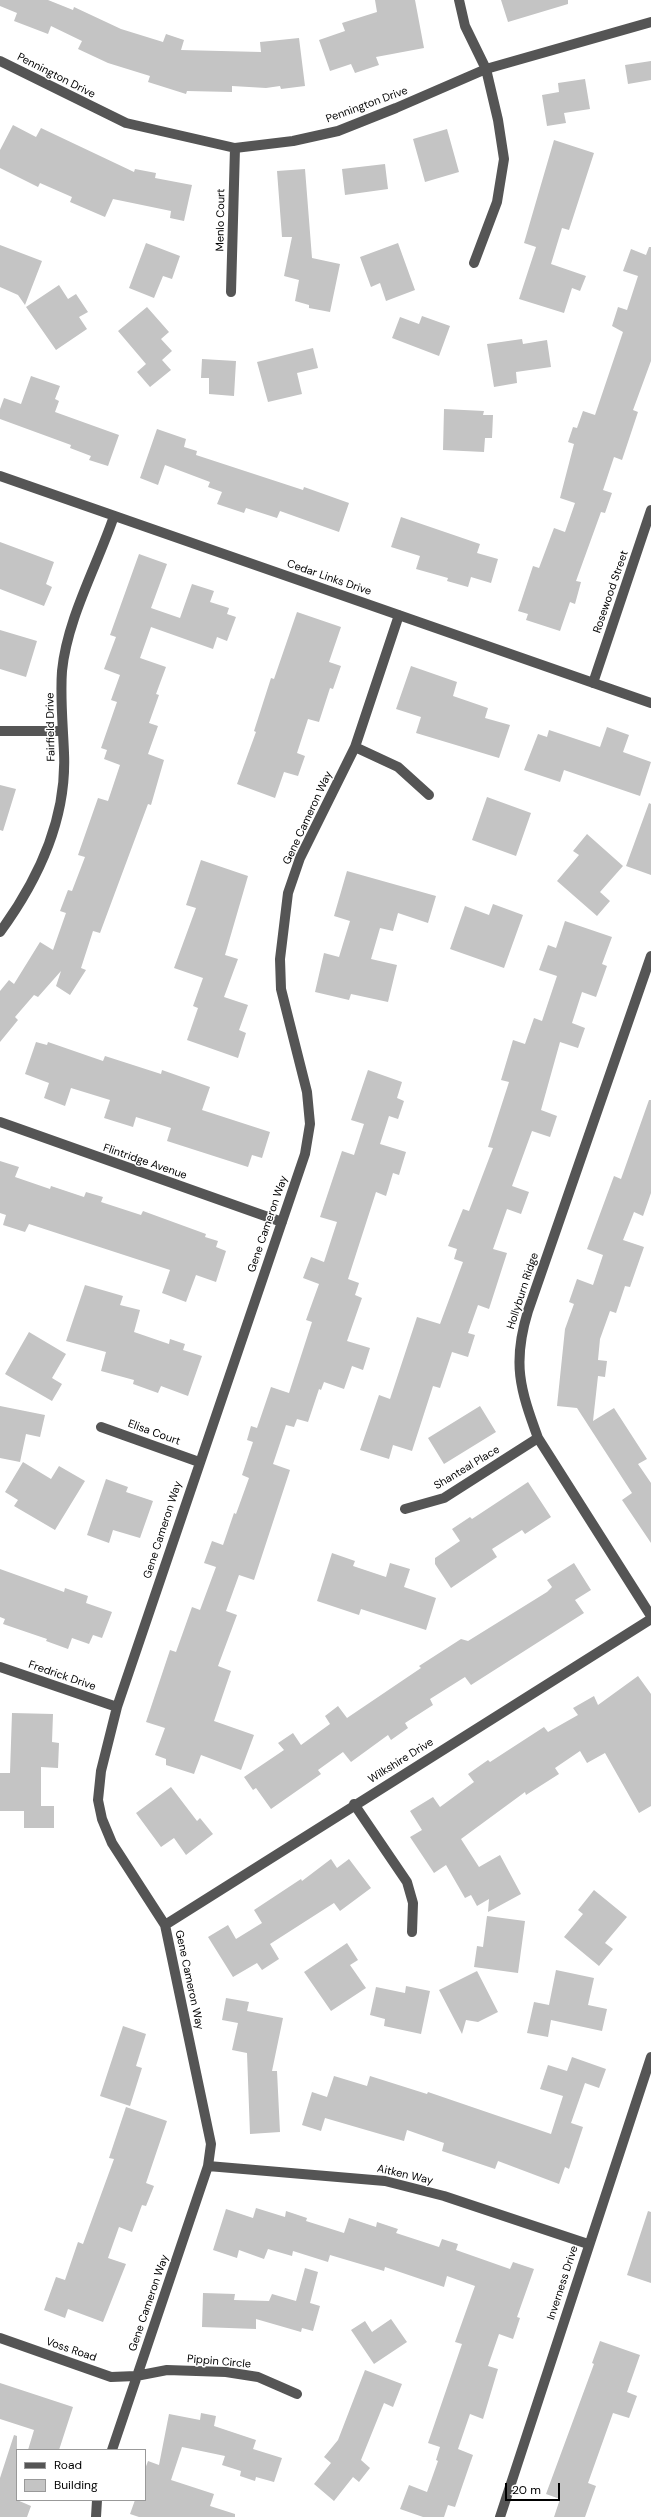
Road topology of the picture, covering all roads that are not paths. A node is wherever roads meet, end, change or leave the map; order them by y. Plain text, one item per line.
1 (459, 0) edge
2 (651, 22) edge
3 (0, 61) edge
4 (486, 69) junction
5 (235, 148) junction
6 (474, 263) dead end
7 (231, 292) dead end
8 (0, 476) edge
9 (651, 510) edge
10 (114, 516) junction
11 (399, 615) junction
12 (593, 683) junction
13 (651, 703) edge
14 (0, 731) edge
15 (62, 731) junction
16 (355, 747) junction
17 (429, 795) dead end
18 (0, 932) edge
19 (651, 956) edge
20 (0, 1122) edge
21 (282, 1222) junction
22 (101, 1427) dead end
23 (538, 1438) junction
24 (199, 1462) junction
25 (405, 1510) dead end
26 (651, 1617) edge
27 (0, 1667) edge
28 (117, 1707) junction
29 (354, 1804) junction
30 (165, 1924) junction
31 (412, 1932) dead end
32 (651, 2057) edge
33 (208, 2166) junction
34 (588, 2244) junction
35 (0, 2338) edge
36 (136, 2376) junction
37 (297, 2394) dead end
38 (112, 2449) edge
39 (97, 2501) edge
40 (96, 2517) edge
41 (500, 2517) edge

1 - 4 street
2 - 4 street, Pennington Drive
3 - 5 street, Pennington Drive
4 - 5 street, Pennington Drive
4 - 6 street
5 - 7 street, Menlo Court
8 - 10 street, Cedar Links Drive
9 - 12 street, Rosewood Street
10 - 11 street, Cedar Links Drive
10 - 15 street, Fairfield Drive
11 - 12 street, Cedar Links Drive
11 - 16 street, Gene Cameron Way
12 - 13 street, Cedar Links Drive
14 - 15 street
15 - 18 street, Fairfield Drive
16 - 17 street
16 - 21 street, Gene Cameron Way
19 - 23 street, Hollyburn Ridge
20 - 21 street, Flintridge Avenue
21 - 24 street, Gene Cameron Way
22 - 24 street, Elisa Court
23 - 25 street, Shanteal Place
23 - 26 street, Hollyburn Ridge
24 - 28 street, Gene Cameron Way
26 - 29 street, Wilkshire Drive
27 - 28 street, Fredrick Drive
28 - 30 street, Gene Cameron Way
29 - 30 street, Wilkshire Drive
29 - 31 street
30 - 33 street, Gene Cameron Way
32 - 34 street, Inverness Drive
33 - 34 street, Aitken Way
33 - 36 street, Gene Cameron Way
34 - 41 street, Inverness Drive
35 - 36 street, Voss Road
36 - 37 street, Pippin Circle
36 - 38 street, Gene Cameron Way
39 - 40 street

